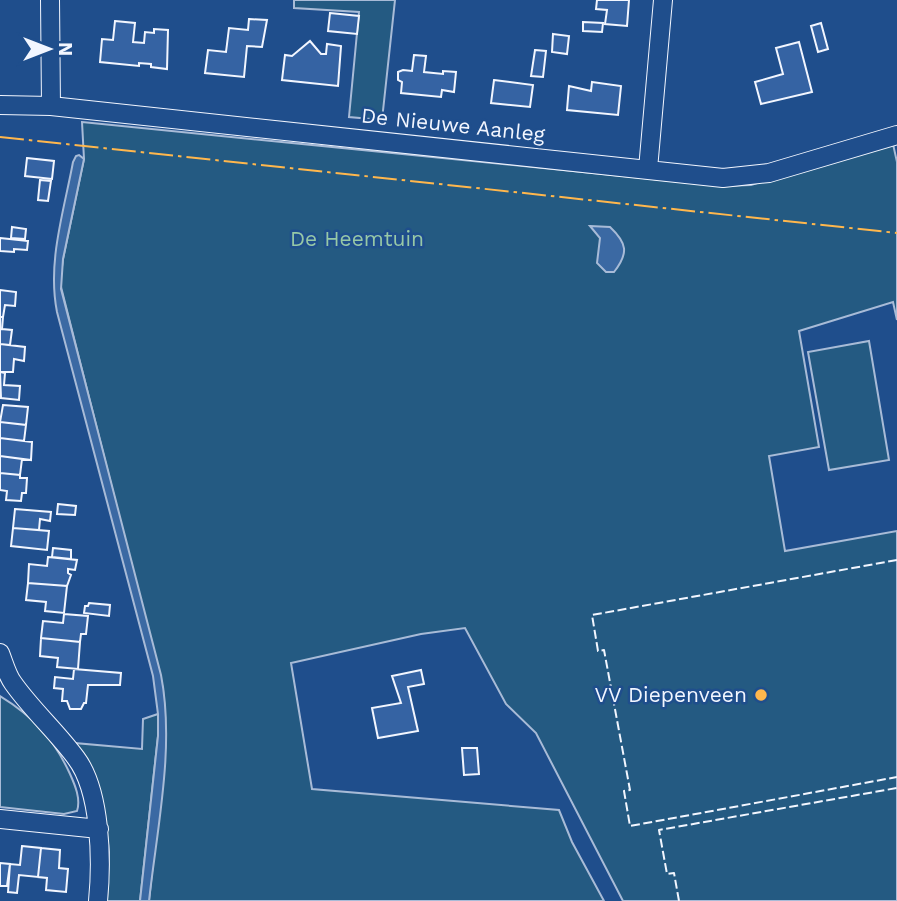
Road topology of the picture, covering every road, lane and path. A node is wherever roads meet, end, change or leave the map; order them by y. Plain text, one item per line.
1 (50, 0) edge
2 (663, 0) edge
3 (0, 105) edge
4 (51, 106) junction
5 (897, 135) edge
6 (648, 169) junction
7 (0, 653) edge
8 (5, 681) edge
9 (0, 819) edge
10 (99, 829) junction
11 (97, 901) edge

1 - 4 street
2 - 6 street
3 - 4 street, De Nieuwe Aanleg
4 - 6 street, De Nieuwe Aanleg
5 - 6 street, De Nieuwe Aanleg
7 - 8 street
8 - 10 street
9 - 10 street
10 - 11 street

